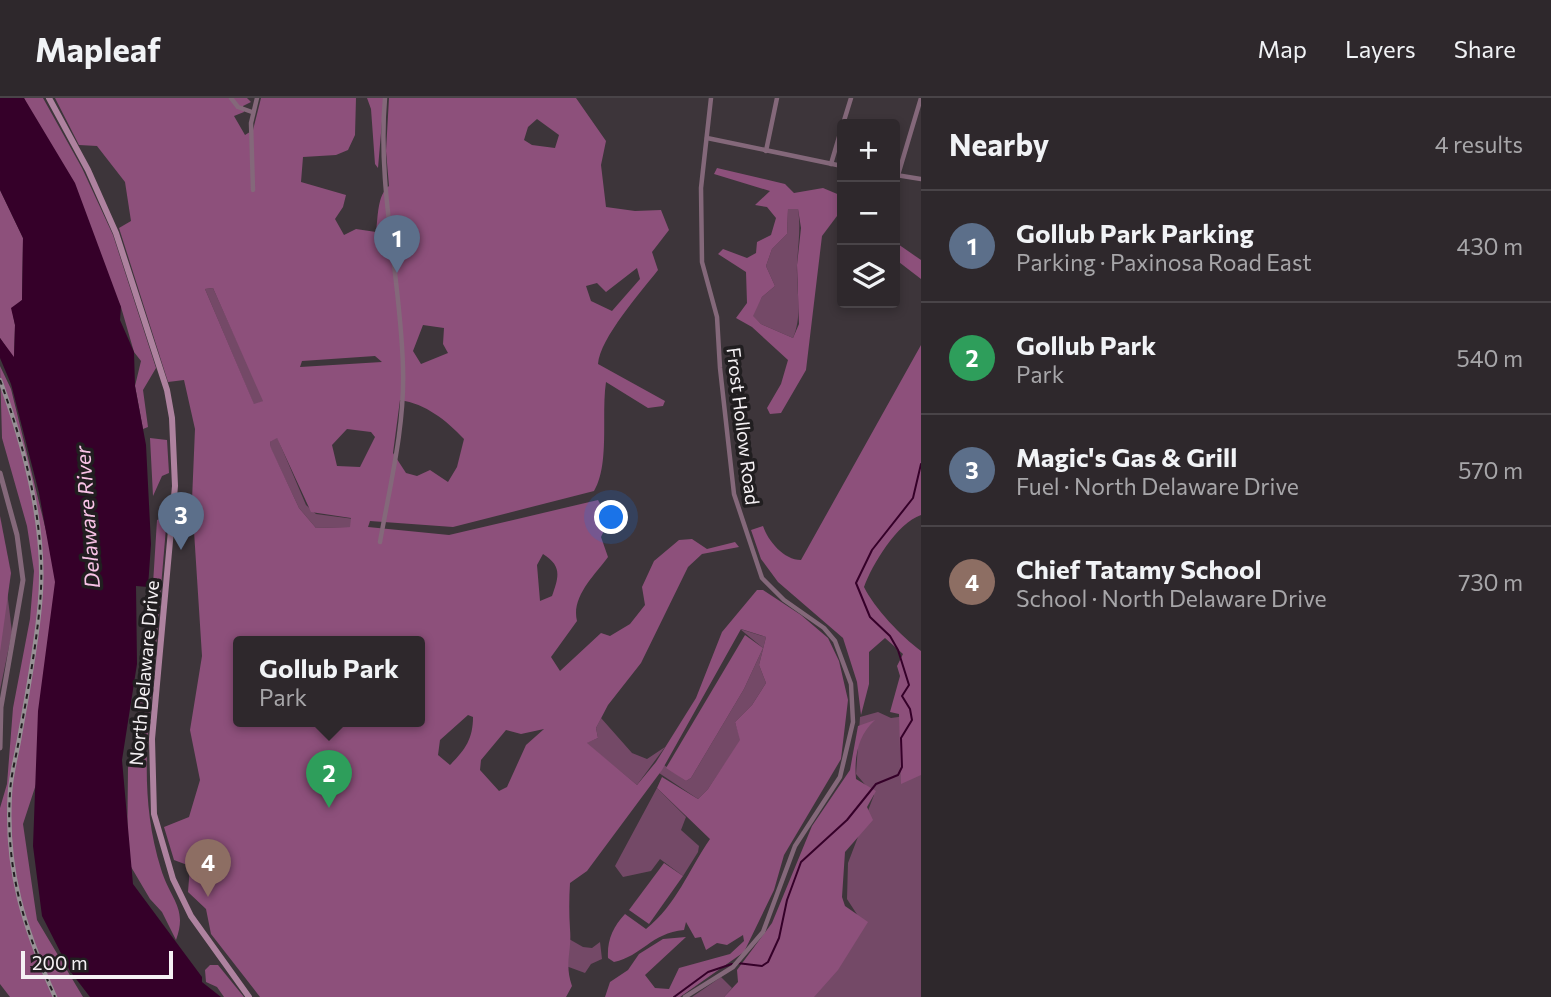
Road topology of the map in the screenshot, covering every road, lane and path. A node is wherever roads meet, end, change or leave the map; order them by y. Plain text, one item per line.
1 (49, 98) edge
2 (231, 98) edge
3 (257, 98) edge
4 (385, 98) edge
5 (711, 98) edge
6 (777, 98) edge
7 (851, 98) edge
8 (921, 98) edge
9 (252, 112) junction
10 (845, 119) edge
11 (708, 138) junction
12 (837, 144) edge
13 (766, 151) junction
14 (900, 163) edge
15 (831, 164) junction
16 (837, 165) edge
17 (900, 176) edge
18 (921, 179) edge
19 (253, 190) dead end
20 (0, 473) edge
21 (380, 542) dead end
22 (0, 748) edge
23 (249, 997) edge
24 (685, 997) edge

1 - 23 main road, North Delaware Drive
2 - 9 street
3 - 9 street
4 - 21 street
5 - 11 street, Frost Hollow Road
6 - 13 street
7 - 10 street
8 - 14 street
9 - 19 street
11 - 13 street
11 - 24 street, Frost Hollow Road
12 - 15 street
13 - 15 street
15 - 16 street
17 - 18 street
20 - 22 street

